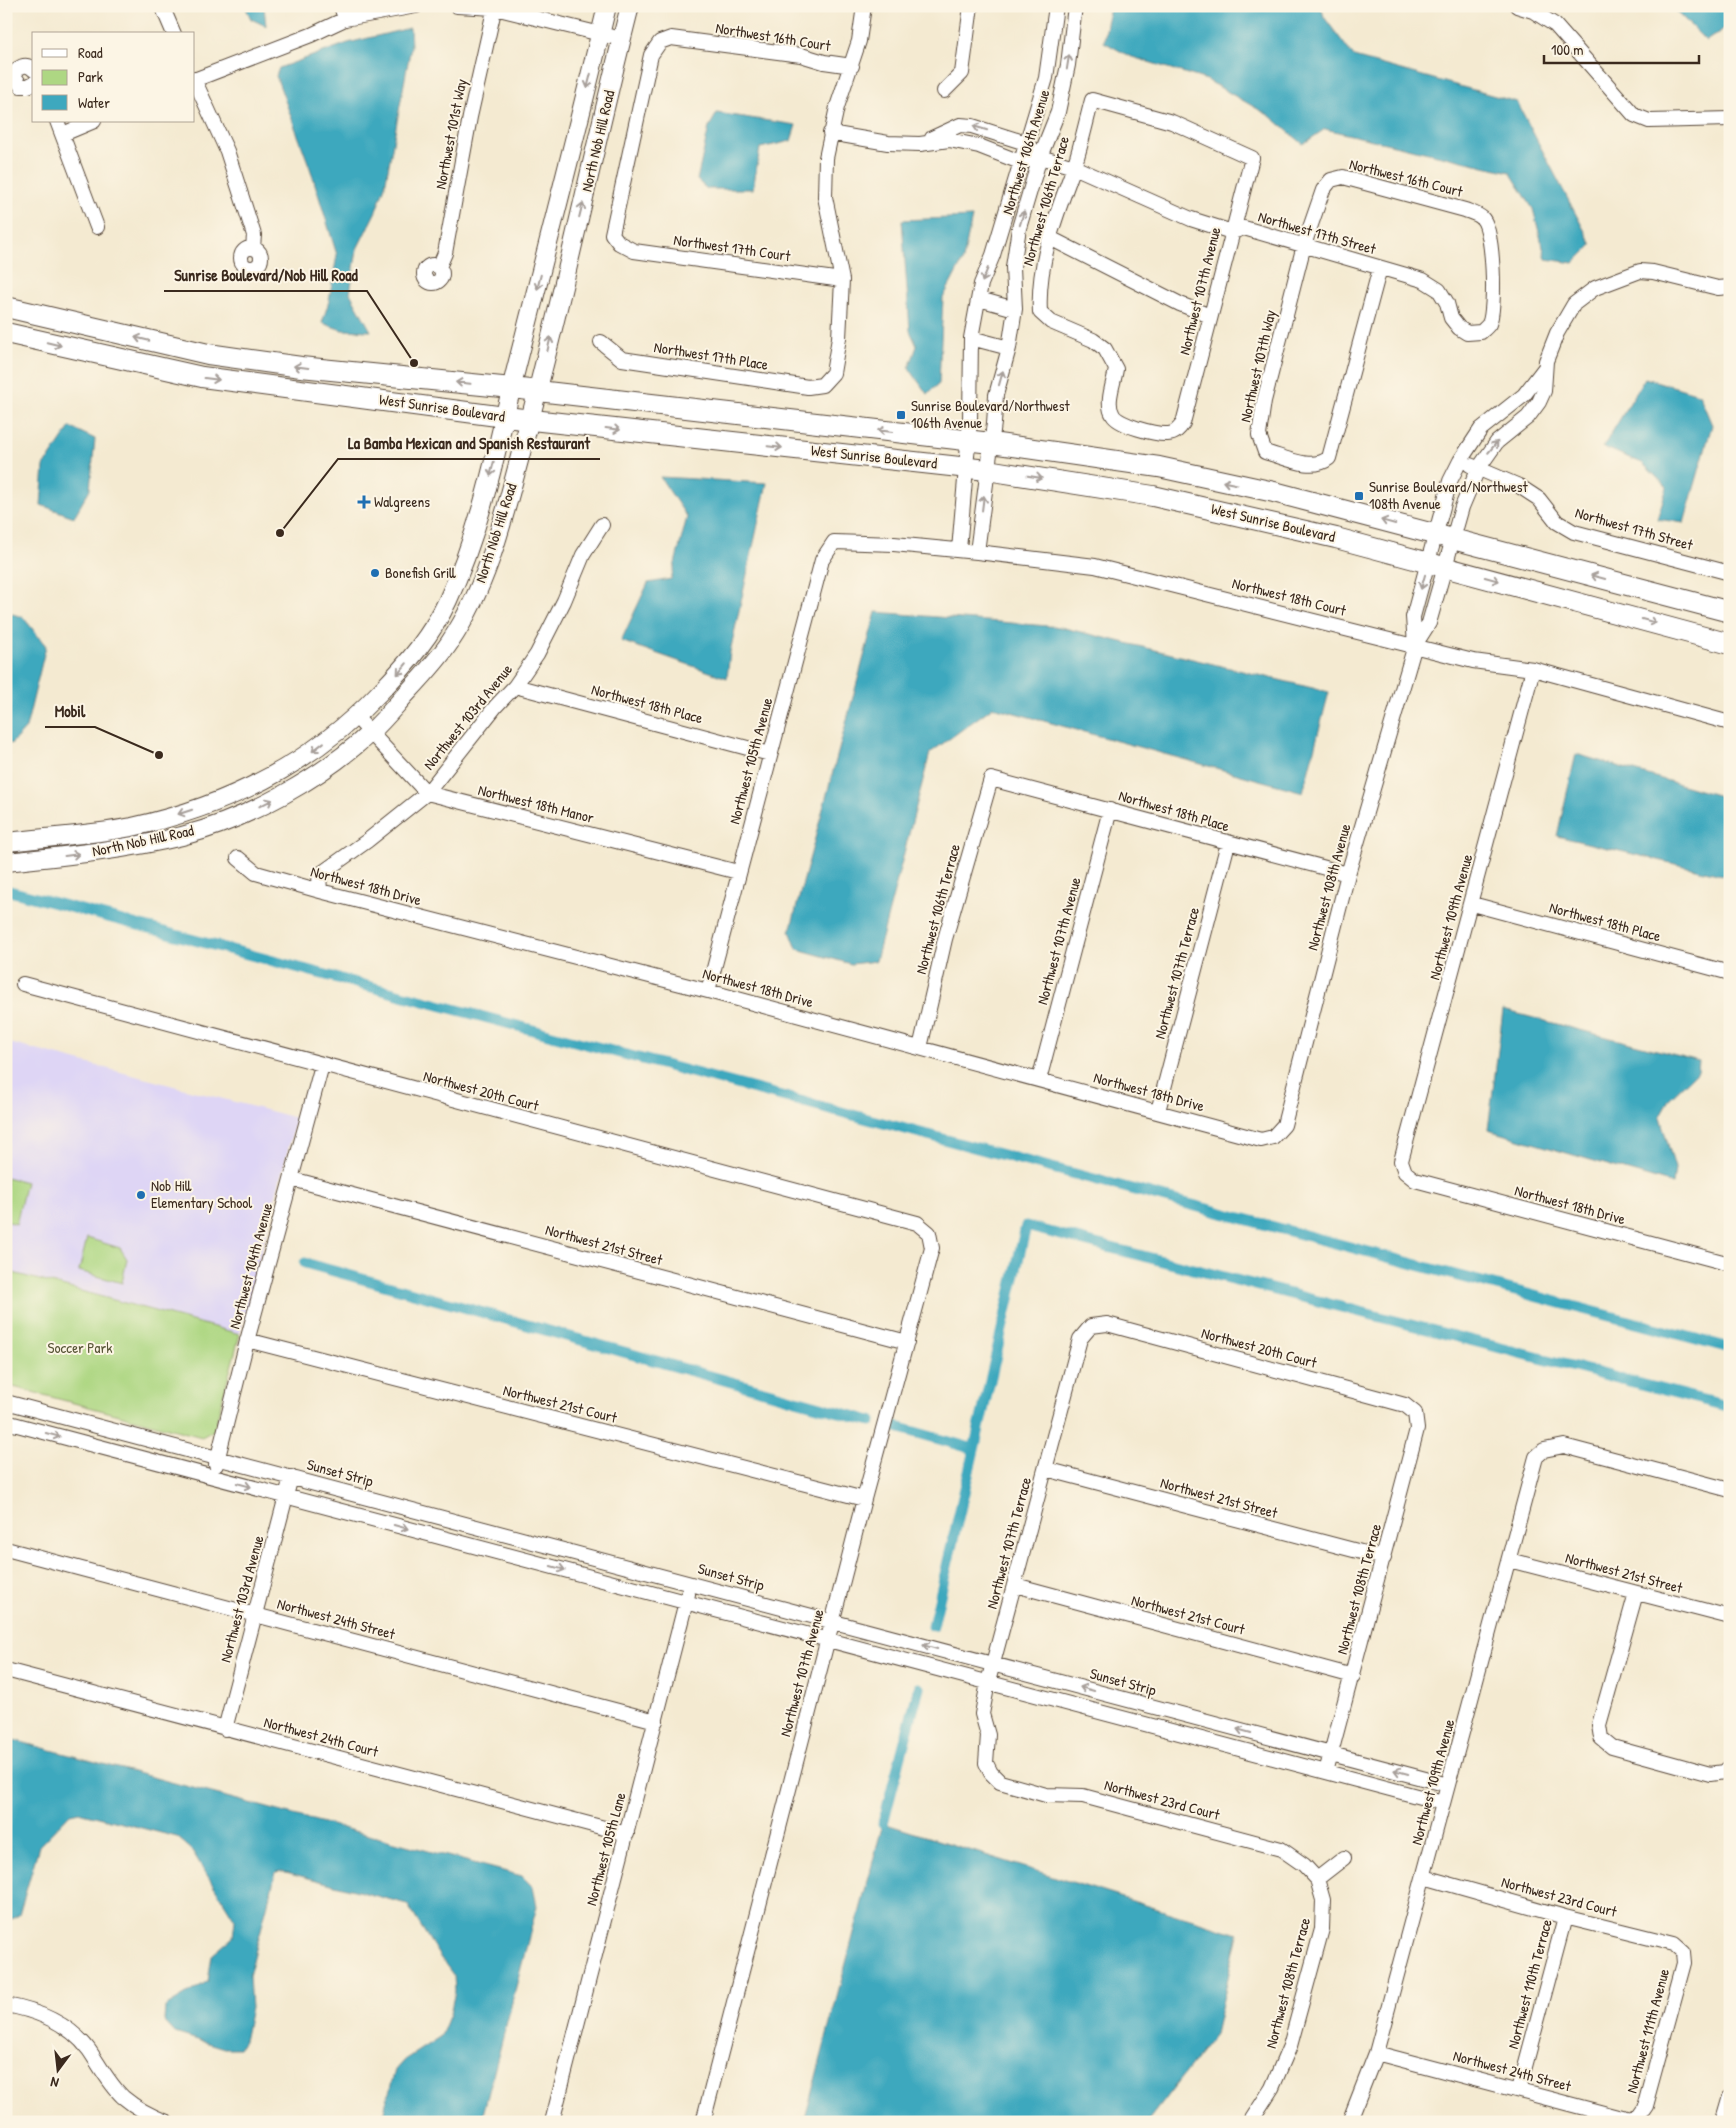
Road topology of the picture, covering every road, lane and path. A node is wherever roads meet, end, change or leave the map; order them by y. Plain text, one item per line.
1 (162, 6) edge
2 (416, 6) edge
3 (457, 6) edge
4 (607, 6) edge
5 (630, 6) edge
6 (864, 6) edge
7 (971, 6) edge
8 (1056, 6) edge
9 (1075, 6) edge
10 (1517, 6) edge
11 (495, 7) edge
12 (343, 12) edge
13 (173, 32) edge
14 (601, 34) junction
15 (621, 39) junction
16 (852, 66) junction
17 (32, 69) edge
18 (195, 80) edge
19 (195, 82) edge
20 (32, 83) edge
21 (944, 91) dead end
22 (1730, 119) edge
23 (57, 122) edge
24 (92, 122) edge
25 (830, 133) junction
26 (63, 134) junction
27 (1026, 143) junction
28 (920, 144) junction
29 (1040, 158) junction
30 (1252, 158) joint
31 (1020, 162) junction
32 (1074, 167) junction
33 (1331, 180) joint
34 (97, 227) dead end
35 (1232, 232) junction
36 (1050, 238) junction
37 (619, 244) joint
38 (1304, 245) junction
39 (253, 248) dead end
40 (439, 267) dead end
41 (1380, 268) junction
42 (842, 280) junction
43 (1730, 287) edge
44 (979, 299) junction
45 (6, 307) edge
46 (1015, 309) junction
47 (1210, 316) junction
48 (1481, 332) joint
49 (6, 333) edge
50 (971, 338) junction
51 (601, 342) dead end
52 (1009, 348) junction
53 (1544, 369) junction
54 (512, 388) junction
55 (538, 392) junction
56 (505, 417) junction
57 (530, 420) junction
58 (1177, 431) joint
59 (968, 441) junction
60 (991, 443) junction
61 (1460, 461) junction
62 (967, 467) junction
63 (1478, 469) junction
64 (987, 470) junction
65 (602, 525) dead end
66 (1435, 534) junction
67 (1454, 540) junction
68 (834, 542) joint
69 (959, 550) junction
70 (977, 552) junction
71 (1437, 564) junction
72 (1730, 573) edge
73 (1730, 612) edge
74 (1730, 644) edge
75 (1415, 645) junction
76 (1533, 670) junction
77 (515, 686) junction
78 (356, 717) junction
79 (1730, 723) edge
80 (371, 732) junction
81 (770, 754) junction
82 (991, 778) joint
83 (427, 793) junction
84 (1110, 810) junction
85 (6, 842) edge
86 (1228, 844) junction
87 (238, 858) dead end
88 (6, 862) edge
89 (738, 872) junction
90 (1348, 874) junction
91 (320, 891) junction
92 (1472, 904) junction
93 (1730, 972) edge
94 (23, 984) dead end
95 (708, 991) junction
96 (920, 1048) junction
97 (322, 1065) junction
98 (1040, 1080) junction
99 (1158, 1111) junction
100 (1273, 1136) joint
101 (1405, 1172) joint
102 (292, 1179) junction
103 (929, 1233) joint
104 (1730, 1264) edge
105 (1091, 1326) joint
106 (247, 1340) junction
107 (907, 1342) junction
108 (6, 1402) edge
109 (1415, 1413) joint
110 (6, 1422) edge
111 (218, 1457) junction
112 (1046, 1469) junction
113 (213, 1477) junction
114 (291, 1477) junction
115 (1730, 1490) edge
116 (286, 1496) junction
117 (864, 1499) junction
118 (6, 1549) edge
119 (1384, 1558) junction
120 (1509, 1560) junction
121 (691, 1584) junction
122 (1015, 1585) junction
123 (1636, 1592) junction
124 (686, 1602) junction
125 (254, 1614) junction
126 (1730, 1617) edge
127 (833, 1621) junction
128 (828, 1640) junction
129 (992, 1664) junction
130 (6, 1670) edge
131 (1353, 1676) junction
132 (988, 1682) junction
133 (656, 1721) junction
134 (225, 1729) junction
135 (1331, 1754) junction
136 (1727, 1769) edge
137 (1326, 1772) junction
138 (991, 1773) joint
139 (1448, 1785) junction
140 (1443, 1803) junction
141 (627, 1834) junction
142 (1344, 1858) dead end
143 (1424, 1878) junction
144 (1317, 1879) junction
145 (1565, 1917) junction
146 (1683, 1952) joint
147 (6, 2005) edge
148 (1376, 2053) junction
149 (1519, 2089) junction
150 (1730, 2098) edge
151 (1638, 2116) joint
152 (167, 2122) edge
153 (552, 2122) edge
154 (703, 2122) edge
155 (1250, 2122) edge
156 (1349, 2122) edge
157 (1723, 2122) edge

1 - 13 street
2 - 12 street
3 - 11 street
4 - 14 main road, North Nob Hill Road
5 - 15 main road, North Nob Hill Road
6 - 16 street
7 - 21 street
8 - 27 street, Northwest 106th Avenue
29 -> 9 street, Northwest 106th Avenue
10 - 22 street
11 - 14 street
11 - 40 street, Northwest 101st Way
12 - 18 street
14 - 15 street
14 -> 54 main road, North Nob Hill Road
55 -> 15 main road, North Nob Hill Road
16 - 25 street
16 - 37 street, Northwest 16th Court
17 - 20 street
19 - 39 street
23 - 26 street
24 - 26 street
25 - 28 street
25 - 42 street
26 - 34 street
27 -> 28 street
27 - 29 street
27 - 31 street, Northwest 106th Avenue
28 - 31 street
29 - 31 street, Northwest 17th Street
29 - 32 street, Northwest 17th Street
46 -> 29 street, Northwest 106th Avenue
30 - 32 street, Northwest 106th Terrace
30 - 35 street, Northwest 107th Avenue
31 -> 44 street, Northwest 106th Avenue
32 - 35 street, Northwest 17th Street
32 - 36 street, Northwest 106th Terrace
33 - 38 street, Northwest 107th Way
33 - 48 street, Northwest 16th Court
35 - 38 street, Northwest 17th Street
35 - 47 street, Northwest 107th Avenue
36 - 47 street
36 - 58 street, Northwest 106th Terrace
37 - 42 street, Northwest 17th Court
38 - 41 street, Northwest 17th Street
38 - 41 street, Northwest 107th Way
41 - 48 street, Northwest 17th Street
42 - 51 street, Northwest 17th Place
43 - 53 street, Northwest 108th Avenue
44 - 46 street
44 - 50 street, Northwest 106th Avenue
54 -> 45 highway, West Sunrise Boulevard
46 - 52 street, Northwest 106th Avenue
47 - 58 street, Northwest 107th Avenue
49 -> 56 highway, West Sunrise Boulevard
50 - 52 street
50 - 59 street, Northwest 106th Avenue
60 -> 52 street, Northwest 106th Avenue
53 - 61 street, Northwest 108th Avenue
63 -> 53 street, Northwest 108th Avenue
54 - 55 highway, West Sunrise Boulevard
54 - 56 main road, North Nob Hill Road
55 - 57 main road, North Nob Hill Road
59 -> 55 highway, West Sunrise Boulevard
56 - 57 highway, West Sunrise Boulevard
56 -> 78 main road, North Nob Hill Road
57 -> 62 highway, West Sunrise Boulevard
57 - 80 main road, North Nob Hill Road
59 - 60 highway, West Sunrise Boulevard
59 - 62 street, Northwest 106th Avenue
60 - 64 street, Northwest 106th Avenue
66 -> 60 highway, West Sunrise Boulevard
61 - 63 street, Northwest 17th Street
61 - 66 street, Northwest 108th Avenue
62 - 64 highway, West Sunrise Boulevard
62 - 69 street, Northwest 106th Avenue
63 - 67 street, Northwest 108th Avenue
63 - 72 street, Northwest 17th Street
70 -> 64 street, Northwest 106th Avenue
64 -> 71 highway, West Sunrise Boulevard
65 - 77 street, Northwest 103rd Avenue
66 - 67 highway, West Sunrise Boulevard
66 - 71 street, Northwest 108th Avenue
67 - 71 street, Northwest 108th Avenue
73 -> 67 highway, West Sunrise Boulevard
68 - 69 street, Northwest 18th Court
68 - 81 street, Northwest 105th Avenue
69 - 70 street, Northwest 18th Court
70 - 75 street, Northwest 18th Court
71 -> 74 highway, West Sunrise Boulevard
71 - 75 street, Northwest 108th Avenue
75 - 76 street, Northwest 18th Court
75 - 90 street, Northwest 108th Avenue
76 - 79 street, Northwest 18th Court
76 - 92 street, Northwest 109th Avenue
77 - 81 street, Northwest 18th Place
77 - 83 street, Northwest 103rd Avenue
78 - 80 street
78 -> 85 main road, North Nob Hill Road
80 - 83 street
88 -> 80 main road, North Nob Hill Road
81 - 89 street, Northwest 105th Avenue
82 - 84 street, Northwest 18th Place
82 - 96 street, Northwest 106th Terrace
83 - 89 street, Northwest 18th Manor
83 - 91 street, Northwest 103rd Avenue
84 - 86 street, Northwest 18th Place
84 - 98 street, Northwest 107th Avenue
86 - 90 street, Northwest 18th Place
86 - 99 street, Northwest 107th Terrace
87 - 91 street, Northwest 18th Drive
89 - 95 street, Northwest 105th Avenue
90 - 100 street, Northwest 108th Avenue
91 - 95 street, Northwest 18th Drive
92 - 93 street, Northwest 18th Place
92 - 101 street, Northwest 109th Avenue
94 - 97 street, Northwest 20th Court
95 - 96 street, Northwest 18th Drive
96 - 98 street, Northwest 18th Drive
97 - 102 street, Northwest 104th Avenue
97 - 103 street, Northwest 20th Court
98 - 99 street, Northwest 18th Drive
99 - 100 street, Northwest 18th Drive
101 - 104 street, Northwest 18th Drive
102 - 106 street, Northwest 104th Avenue
102 - 107 street, Northwest 21st Street
103 - 107 street, Northwest 107th Avenue
105 - 109 street, Northwest 20th Court
105 - 112 street, Northwest 107th Terrace
106 - 111 street, Northwest 104th Avenue
106 - 117 street, Northwest 21st Court
107 - 117 street, Northwest 107th Avenue
108 - 111 street, Sunset Strip
109 - 119 street, Northwest 108th Terrace
110 -> 113 street
111 - 113 street, Northwest 104th Avenue
111 - 114 street, Sunset Strip
112 - 119 street, Northwest 21st Street
112 - 122 street, Northwest 107th Terrace
113 -> 116 street
114 - 116 street, Northwest 103rd Avenue
114 - 121 street, Sunset Strip
115 - 120 street, Northwest 109th Avenue
116 -> 124 street
116 - 125 street, Northwest 103rd Avenue
117 - 127 street, Northwest 107th Avenue
118 - 125 street, Northwest 24th Street
119 - 131 street, Northwest 108th Terrace
120 - 123 street, Northwest 21st Street
120 - 139 street, Northwest 109th Avenue
121 - 124 street, Northwest 105th Lane
121 - 127 street, Sunset Strip
122 - 129 street, Northwest 107th Terrace
122 - 131 street, Northwest 21st Court
123 - 126 street, Northwest 21st Street
123 - 136 street
124 - 128 street
124 - 133 street, Northwest 105th Lane
125 - 133 street, Northwest 24th Street
125 - 134 street, Northwest 103rd Avenue
127 - 128 street, Northwest 107th Avenue
129 -> 127 street, Sunset Strip
128 - 132 street
128 - 154 street, Northwest 107th Avenue
129 - 132 street, Northwest 107th Terrace
135 -> 129 street, Sunset Strip
130 - 134 street, Northwest 24th Court
131 - 135 street, Northwest 108th Terrace
132 - 137 street
132 - 138 street, Northwest 107th Terrace
133 - 141 street, Northwest 105th Lane
134 - 141 street, Northwest 24th Court
135 - 137 street, Northwest 108th Terrace
139 -> 135 street, Sunset Strip
137 - 140 street
138 - 144 street, Northwest 23rd Court
139 - 140 street, Northwest 109th Avenue
140 - 143 street, Northwest 109th Avenue
141 - 153 street, Northwest 105th Lane
142 - 144 street
143 - 145 street, Northwest 23rd Court
143 - 148 street, Northwest 109th Avenue
144 - 155 street, Northwest 108th Terrace
145 - 146 street, Northwest 23rd Court
145 - 149 street, Northwest 110th Terrace
146 - 151 street, Northwest 111th Avenue
147 - 152 street
148 - 149 street, Northwest 24th Street
148 - 156 street, Northwest 109th Avenue
149 - 151 street, Northwest 24th Street
150 - 157 main road

